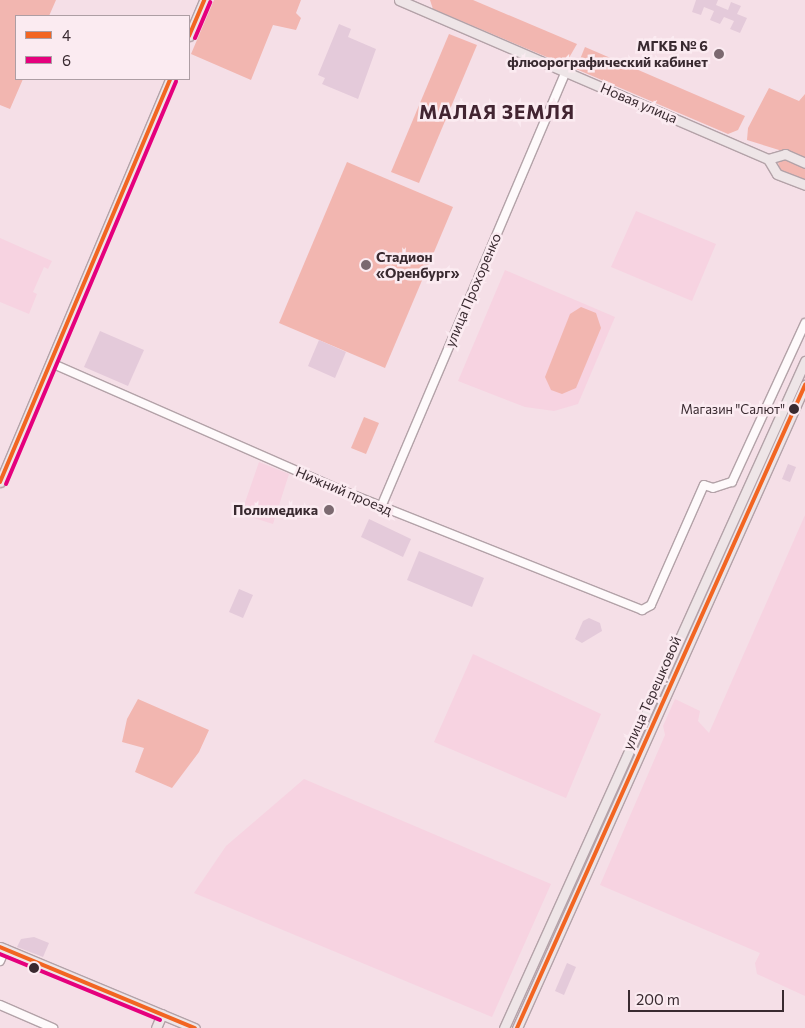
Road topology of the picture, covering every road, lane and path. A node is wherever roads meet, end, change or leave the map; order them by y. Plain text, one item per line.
1 (204, 0) edge
2 (399, 0) edge
3 (190, 34) edge
4 (566, 72) junction
5 (170, 80) edge
6 (768, 159) junction
7 (805, 163) edge
8 (805, 186) edge
9 (805, 323) edge
10 (51, 363) junction
11 (804, 364) edge
12 (805, 385) edge
13 (757, 427) junction
14 (772, 433) junction
15 (0, 482) edge
16 (381, 507) junction
17 (3, 948) edge
18 (0, 961) edge
19 (0, 1005) edge
20 (162, 1014) junction
21 (53, 1028) edge
22 (156, 1028) edge
23 (195, 1028) edge
24 (504, 1028) edge
25 (518, 1028) edge

1 - 3 main road
2 - 4 main road, Новая улица
4 - 6 main road, Новая улица
4 - 16 street, улица Прохоренко
5 - 10 main road
6 - 7 main road, Новая улица
6 - 8 main road, Новая улица
9 - 13 street
10 - 15 main road
10 - 16 street, Нижний проезд
11 - 14 main road, улица Терешковой
12 - 25 main road, улица Терешковой
13 - 14 street
13 - 16 street, Нижний проезд
14 - 24 main road, улица Терешковой
17 - 18 street
17 - 20 main road
19 - 21 street
20 - 22 main road
20 - 23 main road

